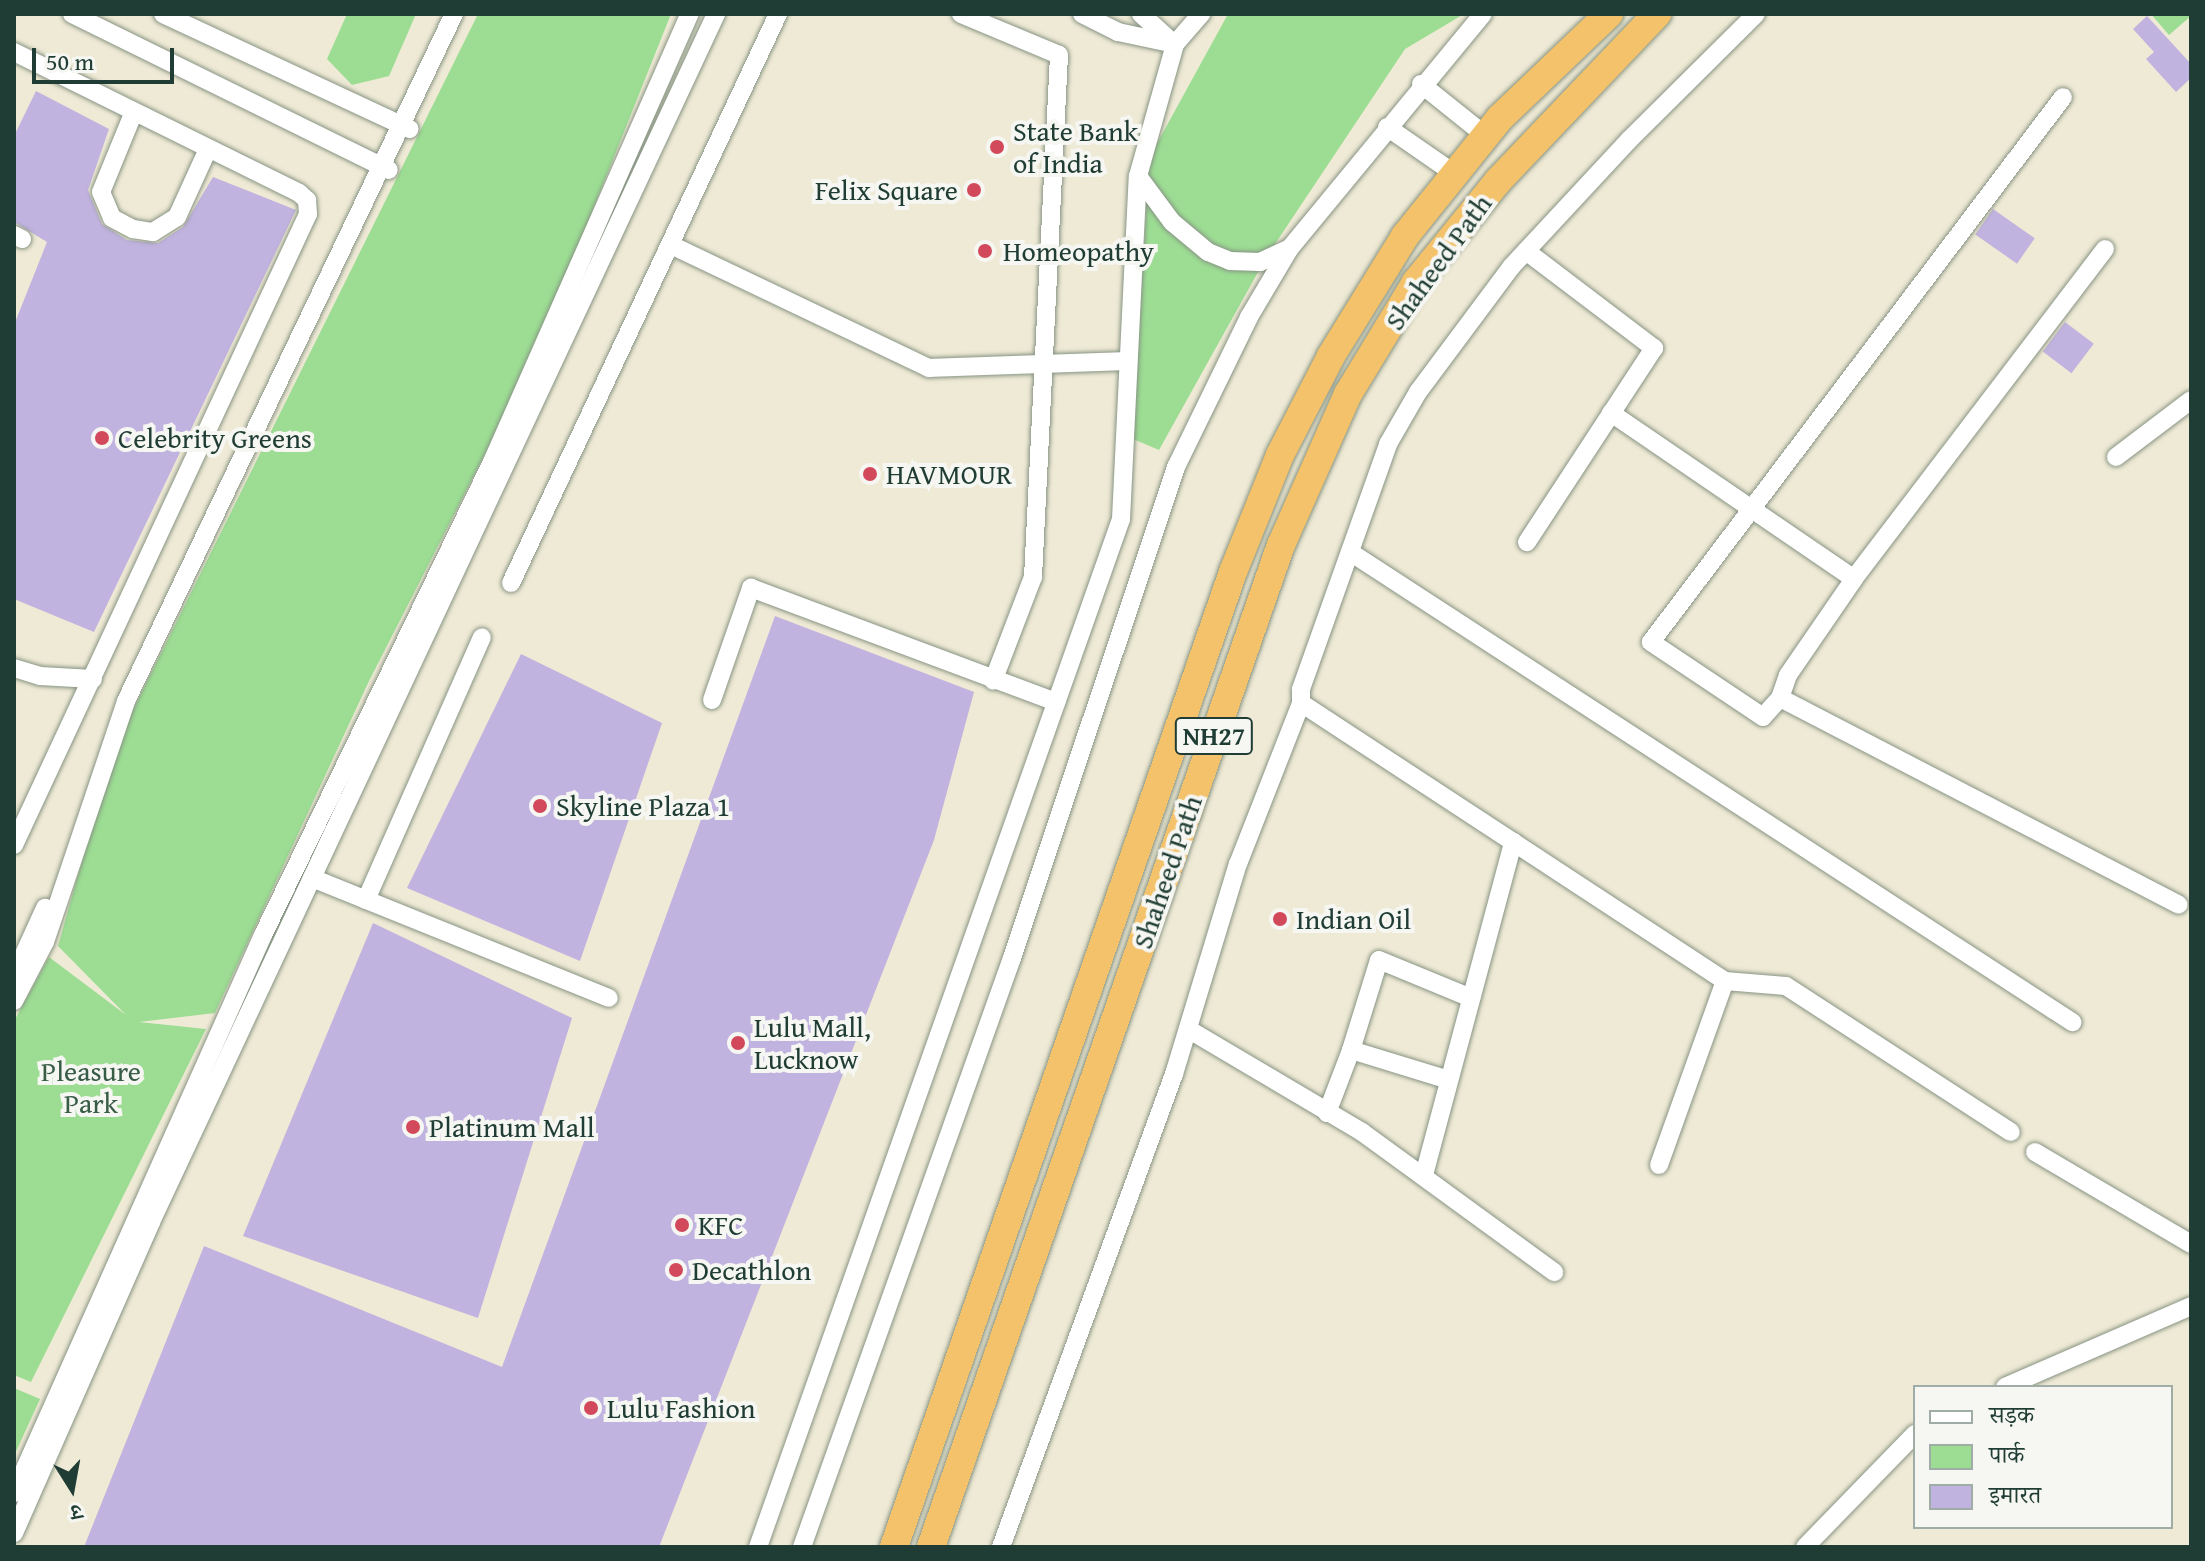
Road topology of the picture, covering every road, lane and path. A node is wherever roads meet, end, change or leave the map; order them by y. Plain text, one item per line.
1 (72, 14) edge
2 (163, 14) edge
3 (454, 14) edge
4 (463, 14) edge
5 (690, 14) edge
6 (716, 14) edge
7 (778, 14) edge
8 (961, 14) edge
9 (1082, 14) edge
10 (1141, 14) edge
11 (1201, 14) edge
12 (1483, 14) edge
13 (1609, 14) edge
14 (1657, 14) edge
15 (1756, 14) edge
16 (1460, 23) edge
17 (1175, 44) junction
18 (16, 58) edge
19 (1421, 84) junction
20 (2063, 97) dead end
21 (133, 114) junction
22 (1387, 127) junction
23 (410, 129) junction
24 (1486, 136) junction
25 (208, 149) junction
26 (389, 170) junction
27 (1455, 174) junction
28 (1138, 176) junction
29 (671, 245) junction
30 (1290, 248) junction
31 (2105, 249) dead end
32 (1526, 251) junction
33 (1126, 361) junction
34 (1046, 362) junction
35 (2191, 400) edge
36 (1611, 413) junction
37 (2116, 457) dead end
38 (1748, 509) junction
39 (1527, 542) dead end
40 (1350, 552) junction
41 (1854, 579) junction
42 (511, 583) dead end
43 (482, 637) dead end
44 (14, 668) edge
45 (93, 679) junction
46 (993, 681) junction
47 (1780, 698) junction
48 (712, 700) dead end
49 (1056, 702) junction
50 (1301, 703) junction
51 (1513, 842) junction
52 (14, 845) edge
53 (312, 878) junction
54 (366, 900) junction
55 (2179, 905) dead end
56 (14, 976) edge
57 (1725, 981) junction
58 (609, 998) dead end
59 (1471, 998) junction
60 (14, 1001) edge
61 (2072, 1022) dead end
62 (1188, 1029) junction
63 (1351, 1050) junction
64 (1449, 1080) junction
65 (1327, 1113) junction
66 (2011, 1132) dead end
67 (2035, 1152) dead end
68 (1659, 1165) dead end
69 (1424, 1175) junction
70 (2191, 1244) edge
71 (1554, 1272) dead end
72 (2191, 1306) edge
73 (2010, 1385) edge
74 (1913, 1436) edge
75 (14, 1493) edge
76 (14, 1533) edge
77 (758, 1547) edge
78 (802, 1547) edge
79 (894, 1547) edge
80 (931, 1547) edge
81 (1001, 1547) edge
82 (1805, 1547) edge

1 - 26 street
2 - 23 street
3 - 60 street
4 - 23 street
5 - 75 street
6 - 53 street
7 - 29 street
8 - 34 street
9 - 17 street
10 - 17 street
11 - 17 street
12 - 16 street
13 - 24 highway, Shaheed Path / NH27
14 - 80 highway, Shaheed Path / NH27
15 - 32 street
16 - 19 street
17 - 28 street
18 - 21 street
19 - 22 street
19 - 24 street
20 - 38 street
21 - 25 street
21 - 25 street
22 - 27 street
22 - 30 street
23 - 26 street
24 - 27 highway, Shaheed Path / NH27
25 - 45 street
26 - 56 street
27 - 79 highway, Shaheed Path / NH27
28 - 30 street
28 - 33 street
29 - 34 street
29 - 42 street
30 - 78 street
31 - 41 street
32 - 36 street
32 - 40 street
33 - 34 street
33 - 49 street
34 - 46 street
35 - 37 street
36 - 38 street
36 - 39 street
38 - 41 street
38 - 47 street
40 - 50 street
40 - 61 street
41 - 47 street
43 - 54 street
44 - 45 street
45 - 52 street
46 - 48 street
46 - 49 street
47 - 55 street
49 - 77 street
50 - 51 street
50 - 62 street
51 - 57 street
51 - 59 street
53 - 54 street
53 - 76 street
54 - 58 street
57 - 66 street
57 - 68 street
59 - 63 street
59 - 64 street
62 - 65 street
62 - 81 street
63 - 64 street
63 - 65 street
64 - 69 street
65 - 69 street
67 - 70 street
69 - 71 street
72 - 73 street
74 - 82 street

